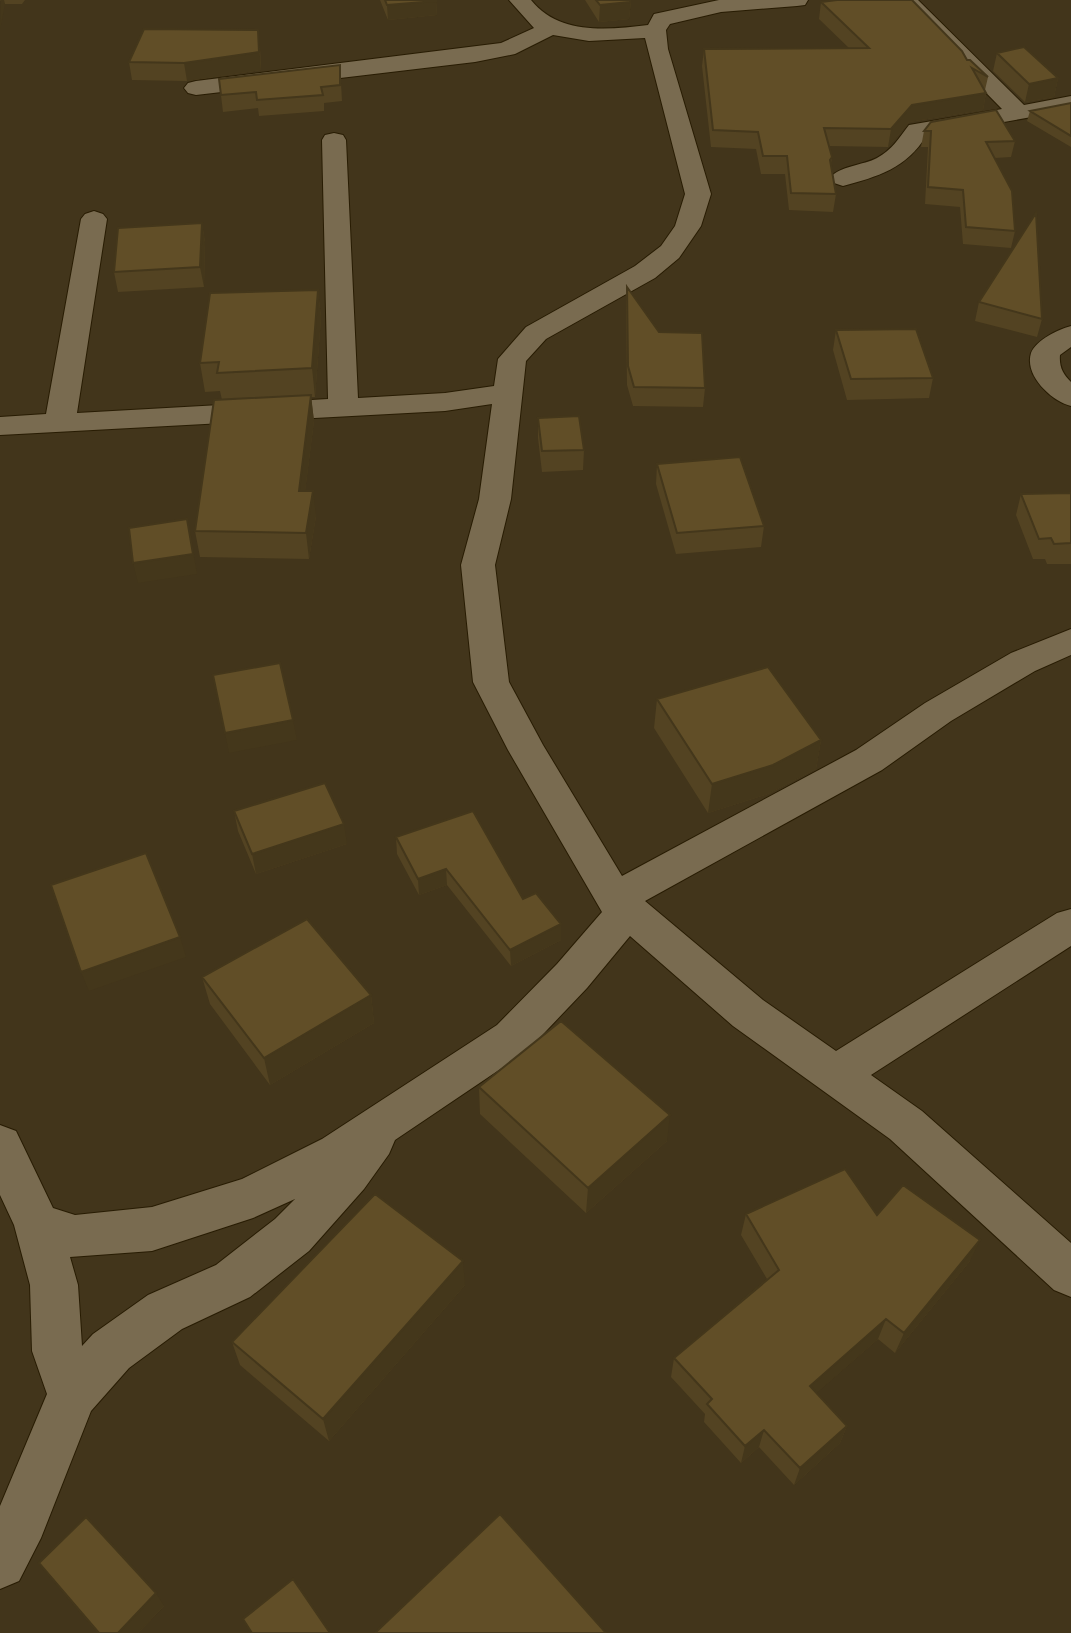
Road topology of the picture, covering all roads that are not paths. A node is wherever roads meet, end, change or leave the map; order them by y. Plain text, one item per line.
1 (520, 0) edge
2 (797, 0) edge
3 (905, 0) edge
4 (551, 28) junction
5 (655, 30) junction
6 (196, 88) dead end
7 (1071, 103) edge
8 (1018, 112) junction
9 (334, 140) dead end
10 (843, 178) dead end
11 (94, 219) dead end
12 (1071, 334) edge
13 (508, 393) junction
14 (1071, 397) edge
15 (343, 407) junction
16 (60, 423) junction
17 (0, 426) edge
18 (1071, 641) edge
19 (621, 904) junction
20 (1071, 925) edge
21 (835, 1075) junction
22 (389, 1118) junction
23 (0, 1145) edge
24 (37, 1223) junction
25 (1071, 1274) edge
26 (72, 1394) junction
27 (0, 1562) edge

1 - 4 street
2 - 5 street
3 - 8 street
4 - 5 street
4 - 6 street
5 - 13 street
7 - 8 street
8 - 10 street
9 - 15 street
11 - 16 street
12 - 14 street
13 - 15 street
13 - 19 street
15 - 16 street
16 - 17 street
18 - 19 street
19 - 21 street
19 - 22 street
20 - 21 street
21 - 25 street
22 - 24 street
22 - 26 street
23 - 24 street
24 - 26 street
26 - 27 street

